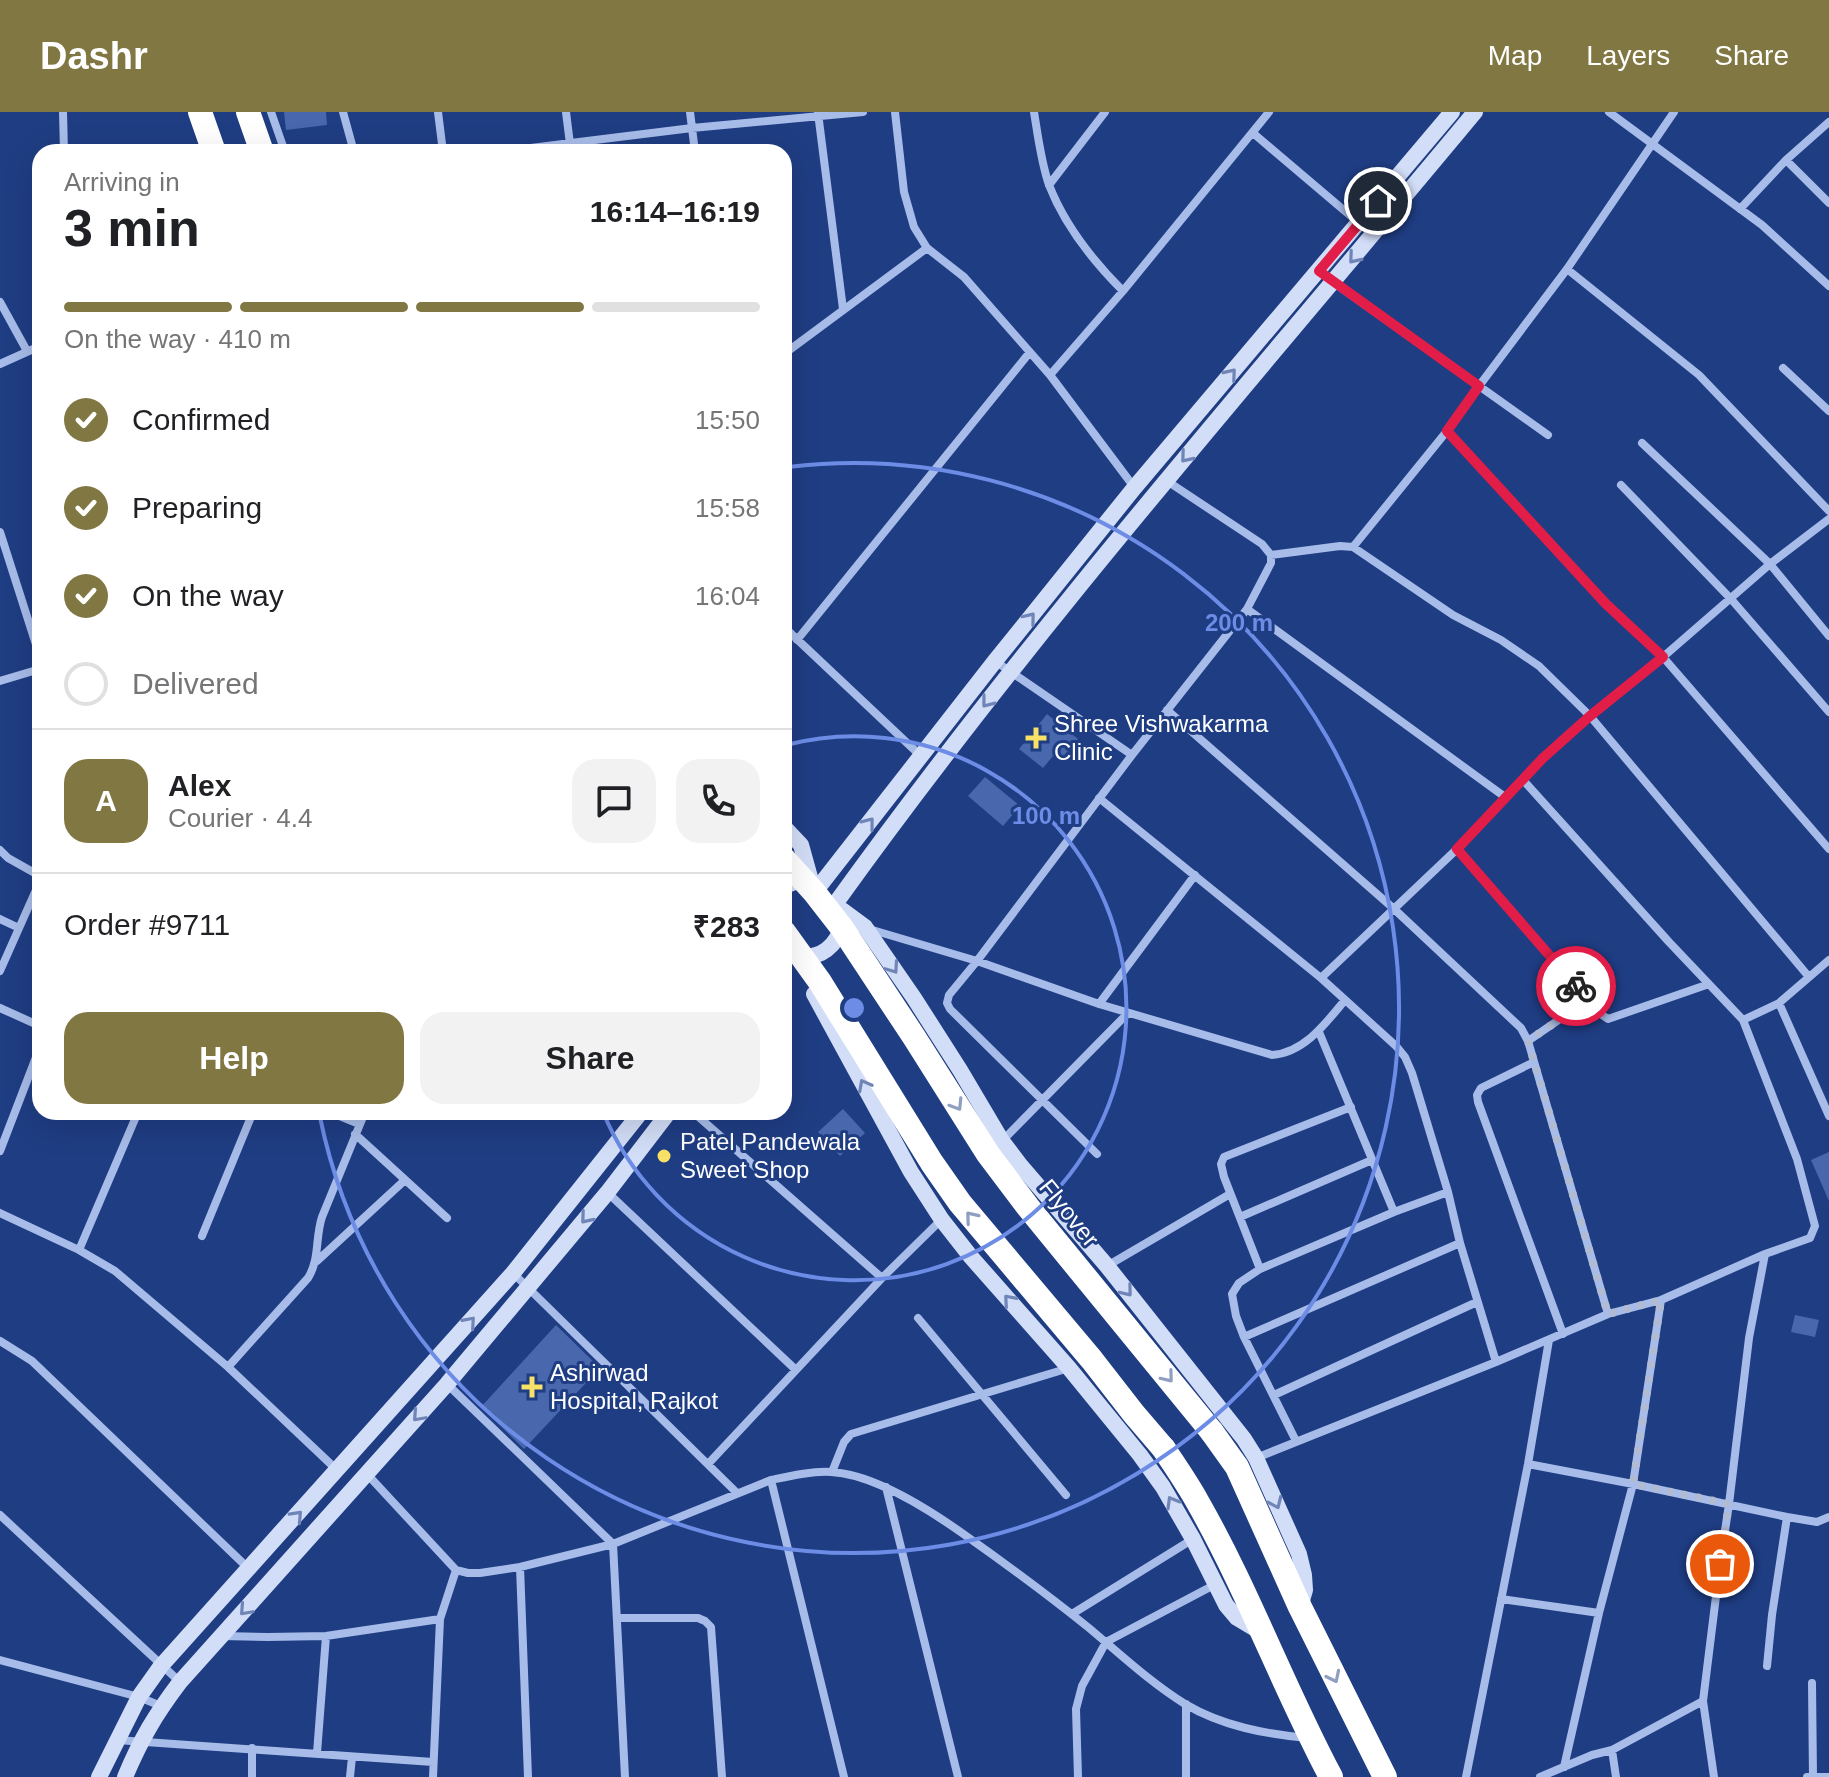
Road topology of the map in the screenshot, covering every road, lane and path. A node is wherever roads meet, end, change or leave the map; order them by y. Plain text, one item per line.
1 (63, 112) edge
2 (200, 112) edge
3 (248, 112) edge
4 (271, 112) edge
5 (343, 112) edge
6 (438, 112) edge
7 (566, 112) edge
8 (690, 112) edge
9 (863, 112) edge
10 (895, 112) edge
11 (1034, 112) edge
12 (1105, 112) edge
13 (1269, 112) edge
14 (1452, 112) edge
15 (1475, 112) edge
16 (1609, 112) edge
17 (1674, 112) edge
18 (818, 114) edge
19 (1829, 122) edge
20 (692, 128) junction
21 (1253, 133) junction
22 (64, 144) edge
23 (211, 144) edge
24 (259, 144) edge
25 (282, 144) edge
26 (352, 144) edge
27 (442, 144) edge
28 (570, 144) edge
29 (595, 144) edge
30 (694, 144) edge
31 (1652, 145) junction
32 (1786, 160) junction
33 (1049, 185) junction
34 (1829, 203) edge
35 (1740, 209) junction
36 (1360, 223) junction
37 (927, 248) junction
38 (1567, 269) junction
39 (1829, 269) edge
40 (1319, 271) junction
41 (1820, 278) junction
42 (1333, 283) junction
43 (1829, 286) edge
44 (1123, 291) junction
45 (0, 302) edge
46 (843, 309) junction
47 (792, 348) edge
48 (32, 349) edge
49 (27, 351) junction
50 (1030, 352) junction
51 (0, 364) edge
52 (1783, 368) dead end
53 (1050, 375) junction
54 (1479, 386) junction
55 (1829, 411) edge
56 (1447, 431) junction
57 (1548, 435) dead end
58 (1642, 443) dead end
59 (1150, 469) junction
60 (1166, 481) junction
61 (1621, 485) dead end
62 (1135, 487) junction
63 (1829, 511) edge
64 (1829, 519) edge
65 (0, 532) edge
66 (1353, 547) junction
67 (1271, 555) junction
68 (1770, 564) junction
69 (1731, 599) junction
70 (1247, 609) junction
71 (32, 632) edge
72 (792, 635) edge
73 (1829, 636) edge
74 (797, 640) junction
75 (1663, 657) junction
76 (995, 661) junction
77 (32, 671) edge
78 (1010, 673) junction
79 (0, 681) edge
80 (1167, 710) junction
81 (1829, 712) edge
82 (1590, 716) junction
83 (1132, 755) junction
84 (921, 757) junction
85 (935, 769) junction
86 (1523, 780) junction
87 (1505, 797) junction
88 (1099, 798) junction
89 (792, 835) edge
90 (1457, 849) junction
91 (1829, 849) edge
92 (0, 850) edge
93 (792, 868) edge
94 (32, 873) edge
95 (1195, 875) junction
96 (792, 883) edge
97 (816, 883) junction
98 (32, 897) edge
99 (840, 905) junction
100 (1393, 908) junction
101 (0, 919) edge
102 (865, 927) junction
103 (19, 928) junction
104 (792, 953) edge
105 (792, 956) edge
106 (792, 961) edge
107 (977, 961) junction
108 (1829, 961) edge
109 (0, 971) edge
110 (1809, 977) junction
111 (1321, 978) junction
112 (1709, 984) junction
113 (1345, 1000) junction
114 (1582, 1001) junction
115 (1779, 1003) junction
116 (1099, 1004) junction
117 (0, 1008) edge
118 (1128, 1013) junction
119 (1743, 1020) junction
120 (32, 1022) edge
121 (1319, 1032) junction
122 (1528, 1041) junction
123 (1534, 1062) junction
124 (32, 1068) edge
125 (1041, 1100) junction
126 (1351, 1107) junction
127 (1829, 1116) edge
128 (135, 1120) edge
129 (250, 1120) edge
130 (349, 1120) edge
131 (361, 1120) edge
132 (635, 1120) edge
133 (663, 1120) edge
134 (702, 1120) edge
135 (359, 1124) junction
136 (355, 1134) junction
137 (1002, 1141) junction
138 (0, 1151) edge
139 (1097, 1154) dead end
140 (1372, 1160) junction
141 (405, 1180) junction
142 (1448, 1192) junction
143 (607, 1193) junction
144 (1230, 1194) junction
145 (1394, 1212) junction
146 (0, 1213) edge
147 (1240, 1217) junction
148 (447, 1218) dead end
149 (942, 1220) junction
150 (202, 1236) dead end
151 (1460, 1243) junction
152 (79, 1250) junction
153 (1765, 1254) junction
154 (317, 1261) junction
155 (1107, 1266) junction
156 (1260, 1269) junction
157 (513, 1273) junction
158 (882, 1278) junction
159 (527, 1288) junction
160 (1661, 1300) junction
161 (1477, 1302) junction
162 (1608, 1314) junction
163 (918, 1318) dead end
164 (1563, 1334) junction
165 (1244, 1337) junction
166 (1549, 1340) junction
167 (0, 1341) edge
168 (1496, 1362) junction
169 (228, 1367) junction
170 (1069, 1368) junction
171 (796, 1370) junction
172 (447, 1384) junction
173 (982, 1394) junction
174 (1274, 1395) junction
175 (1296, 1441) junction
176 (1256, 1458) junction
177 (708, 1464) junction
178 (1528, 1464) junction
179 (338, 1470) junction
180 (832, 1472) junction
181 (366, 1473) junction
182 (771, 1480) junction
183 (1633, 1484) junction
184 (886, 1487) junction
185 (737, 1493) junction
186 (1066, 1495) dead end
187 (1729, 1504) junction
188 (0, 1515) edge
189 (1787, 1517) junction
190 (1829, 1517) edge
191 (1193, 1539) junction
192 (613, 1544) junction
193 (520, 1567) junction
194 (248, 1568) junction
195 (456, 1570) junction
196 (1216, 1584) junction
197 (1501, 1599) junction
198 (1300, 1607) junction
199 (1599, 1613) junction
200 (1072, 1614) junction
201 (618, 1618) junction
202 (440, 1619) junction
203 (1262, 1633) junction
204 (221, 1636) junction
205 (326, 1636) junction
206 (1106, 1642) junction
207 (0, 1660) edge
208 (161, 1666) junction
209 (1767, 1666) dead end
210 (180, 1682) junction
211 (1812, 1683) dead end
212 (139, 1697) junction
213 (1703, 1701) junction
214 (1186, 1704) junction
215 (161, 1706) junction
216 (1310, 1739) junction
217 (117, 1740) junction
218 (140, 1741) junction
219 (252, 1748) junction
220 (1612, 1750) junction
221 (317, 1753) junction
222 (352, 1757) junction
223 (433, 1762) junction
224 (1564, 1767) junction
225 (99, 1777) edge
226 (125, 1777) edge
227 (252, 1777) edge
228 (350, 1777) edge
229 (433, 1777) edge
230 (528, 1777) edge
231 (625, 1777) edge
232 (722, 1777) edge
233 (844, 1777) edge
234 (958, 1777) edge
235 (1078, 1777) edge
236 (1186, 1777) edge
237 (1331, 1777) edge
238 (1385, 1777) edge
239 (1466, 1777) edge
240 (1540, 1777) edge
241 (1616, 1777) edge
242 (1714, 1777) edge
243 (1807, 1777) edge
244 (1813, 1777) edge
245 (1829, 1777) edge

1 - 22 street
2 - 23 highway
3 - 24 highway
4 - 25 street
5 - 26 street
6 - 27 street
7 - 28 street
8 - 20 street
9 - 18 street
10 - 37 street
11 - 33 street
12 - 33 street
13 - 21 street
14 - 36 main road
15 -> 42 main road
16 - 31 street
17 - 31 street
18 - 20 street
18 - 46 street
19 - 32 street
20 - 29 street
20 - 30 street
21 - 36 street
21 - 44 street
31 - 35 street
31 - 38 street
32 - 34 street
32 - 35 street
33 - 44 street
35 - 41 street
36 - 40 main road
37 - 46 street
37 - 50 street
38 - 54 street
38 - 63 street
39 - 41 street
40 - 42 street
59 -> 40 main road
41 - 43 street
42 - 54 street
42 -> 60 main road
44 - 53 street
45 - 49 street
46 - 47 street
48 - 49 street
49 - 51 street
50 - 53 street
50 - 74 street
52 - 55 street
53 - 62 street
54 - 56 street
54 - 57 street
56 - 66 street
56 - 75 street
58 - 68 street
59 - 60 street
59 - 62 main road
60 - 67 street
60 - 78 main road
61 - 69 street
76 -> 62 main road
64 - 68 street
65 - 71 street
66 - 67 street
66 - 82 street
67 - 70 street
68 - 69 street
68 - 73 street
69 - 75 street
69 - 81 street
70 - 80 street
70 - 87 street
72 - 74 street
74 - 84 street
75 - 82 street
75 - 91 street
76 - 78 street
76 - 84 main road
77 - 79 street
78 - 83 street
78 -> 85 main road
80 - 83 street
80 - 100 street
82 - 86 street
82 - 110 street
83 - 88 street
84 - 85 street
97 -> 84 main road
85 - 99 main road
86 - 87 street
86 - 112 street
87 - 90 street
88 - 95 street
88 - 107 street
89 - 97 main road
90 - 100 street
90 - 114 street
92 - 94 street
93 -> 198 highway, Flyover, bridge
95 - 111 street
95 - 116 street
96 - 97 main road
97 - 99 main road
98 - 103 street
99 - 102 main road
99 - 104 main road
100 - 111 street
100 - 122 street
101 - 103 street
102 - 107 street
102 -> 137 main road
103 - 109 street
203 -> 105 highway, bridge
149 -> 106 main road
107 - 116 street
107 - 125 street
108 - 110 street
110 - 115 street
111 - 113 street
112 - 114 street
112 - 119 street
113 - 121 street
113 - 142 street
114 - 122 street
115 - 119 street
115 - 127 street
116 - 118 street
117 - 120 street
118 - 121 street
118 - 125 street
119 - 153 street
121 - 126 street
122 - 123 street
123 - 162 street
123 - 164 street
124 - 138 street
125 - 137 street
125 - 139 street
126 - 140 street
126 - 144 street
128 - 152 street
129 - 150 street
130 - 135 street
131 - 135 street
132 - 157 main road
133 - 143 main road
134 - 158 street
135 - 136 street
136 - 141 street
136 - 154 street
137 - 155 main road
140 - 145 street
140 - 147 street
141 - 148 street
141 - 154 street
142 - 145 street
142 - 151 street
143 -> 159 main road
143 - 171 street
144 - 147 street
144 - 155 street
145 - 156 street
146 - 152 street
147 - 156 street
149 - 158 street
170 -> 149 main road
151 - 161 street
151 - 165 street
152 - 169 street
153 - 160 street
153 - 187 street
154 - 169 street
155 -> 176 main road
156 - 165 street
157 - 159 street
179 -> 157 main road
158 - 171 street
159 - 172 main road
159 - 177 street
160 - 162 street
160 - 183 street
161 - 168 street
161 - 174 street
162 - 164 street
163 - 173 street
164 - 166 street
165 - 174 street
166 - 168 street
166 - 178 street
167 - 194 street
168 - 175 street
169 - 179 street
170 - 173 street
191 -> 170 main road
171 - 177 street
172 -> 181 main road
172 - 192 street
173 - 180 street
173 - 186 street
174 - 175 street
175 - 176 street
176 -> 198 main road
177 - 185 street
178 - 183 street
178 - 197 street
194 -> 179 main road
180 - 182 street
180 - 184 street
181 - 195 street
181 -> 204 main road
182 - 185 street
182 - 233 street
183 - 187 street
183 - 199 street
184 - 200 street
184 - 234 street
185 - 192 street
187 - 189 street
187 - 213 street
188 - 208 street
189 - 190 street
189 - 209 street
191 - 196 main road
191 - 200 street
192 - 193 street
192 - 201 street
193 - 195 street
193 - 230 street
194 - 208 main road
195 - 202 street
196 - 203 main road
196 - 206 street
197 - 199 street
197 - 239 street
198 -> 238 highway, Flyover
199 - 224 street
200 - 206 street
201 - 231 street
201 - 232 street
202 - 205 street
202 - 223 street
203 - 216 highway
204 - 205 street
204 - 210 main road
205 - 221 street
206 - 214 street
206 - 235 street
207 - 212 street
208 - 210 street
208 - 212 main road
210 - 215 main road
211 - 244 street
212 - 215 street
212 - 217 main road
213 - 220 street
213 - 242 street
214 - 216 street
214 - 236 street
215 - 218 main road
216 - 237 highway
217 - 218 street
217 - 225 main road
218 - 219 street
218 - 226 main road
219 - 221 street
219 - 227 street
220 - 224 street
220 - 241 street
221 - 222 street
222 - 223 street
222 - 228 street
223 - 229 street
224 - 240 street
243 - 244 street
244 - 245 street

